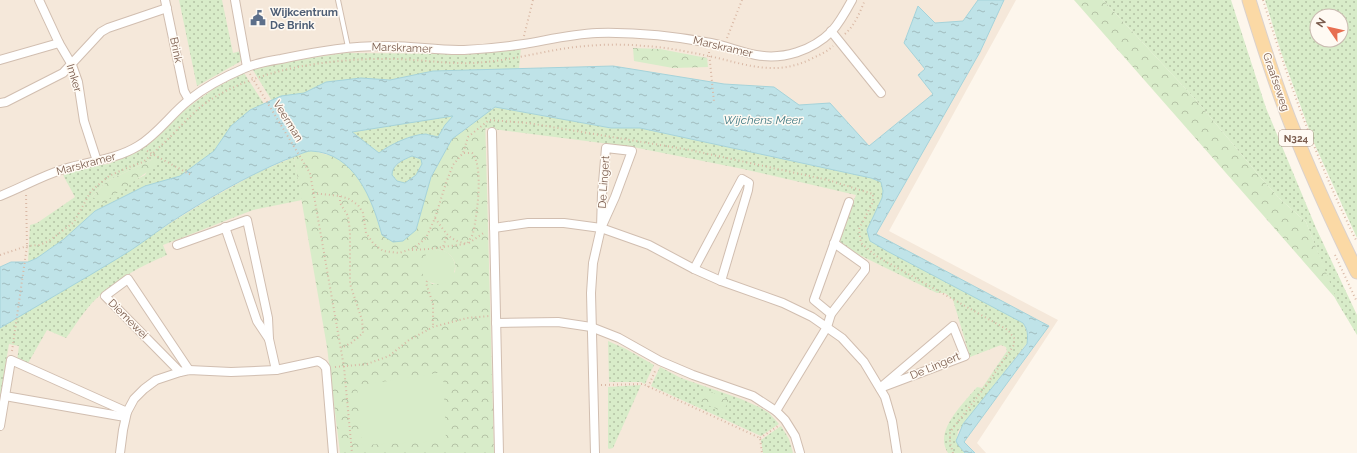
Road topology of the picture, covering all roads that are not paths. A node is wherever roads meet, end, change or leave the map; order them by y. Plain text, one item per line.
1 (39, 0) edge
2 (235, 0) edge
3 (338, 0) edge
4 (852, 0) edge
5 (1249, 0) edge
6 (166, 4) edge
7 (831, 31) junction
8 (59, 43) junction
9 (348, 47) junction
10 (0, 60) edge
11 (72, 65) junction
12 (247, 67) junction
13 (880, 94) dead end
14 (189, 100) junction
15 (0, 103) edge
16 (492, 132) dead end
17 (97, 161) junction
18 (0, 196) edge
19 (849, 202) dead end
20 (225, 227) junction
21 (494, 228) junction
22 (601, 228) junction
23 (834, 243) junction
24 (177, 245) dead end
25 (694, 269) junction
26 (1357, 272) edge
27 (720, 281) junction
28 (831, 314) junction
29 (496, 320) junction
30 (591, 326) junction
31 (826, 327) junction
32 (269, 339) junction
33 (189, 370) junction
34 (276, 370) junction
35 (180, 372) junction
36 (880, 388) junction
37 (5, 396) junction
38 (776, 411) junction
39 (126, 415) junction
40 (0, 426) edge
41 (120, 453) edge
42 (333, 453) edge
43 (499, 453) edge
44 (594, 453) edge
45 (800, 453) edge
46 (897, 453) edge

1 - 8 street, Imker
2 - 12 street
3 - 9 lane
4 - 7 street, Marskramer
5 - 26 main road, Graafseweg / N324
6 - 11 street
6 - 14 street, Brink
7 - 9 street, Marskramer
7 - 13 street
8 - 10 street
8 - 11 street, Imker
9 - 12 street, Marskramer
11 - 15 street
11 - 17 street, Imker
12 - 14 street, Marskramer
14 - 17 street, Marskramer
16 - 21 street
17 - 18 street, Marskramer
19 - 23 street
20 - 24 street
20 - 32 street
20 - 32 street
21 - 22 street
21 - 29 street
22 - 22 street, De Lingert
22 - 25 street
22 - 30 street, De Lingert
23 - 28 street
23 - 28 street
25 - 27 street
25 - 27 street
27 - 31 street
28 - 31 street
29 - 30 street
29 - 43 street
30 - 38 street
30 - 44 street, De Lingert
31 - 36 street
31 - 38 street
32 - 34 street
33 - 34 street
33 - 35 street
33 - 35 street, Diemewei
34 - 42 street
35 - 39 street
36 - 36 street, De Lingert
36 - 46 street
37 - 39 street
37 - 39 street
37 - 40 street
38 - 45 street
39 - 41 street

